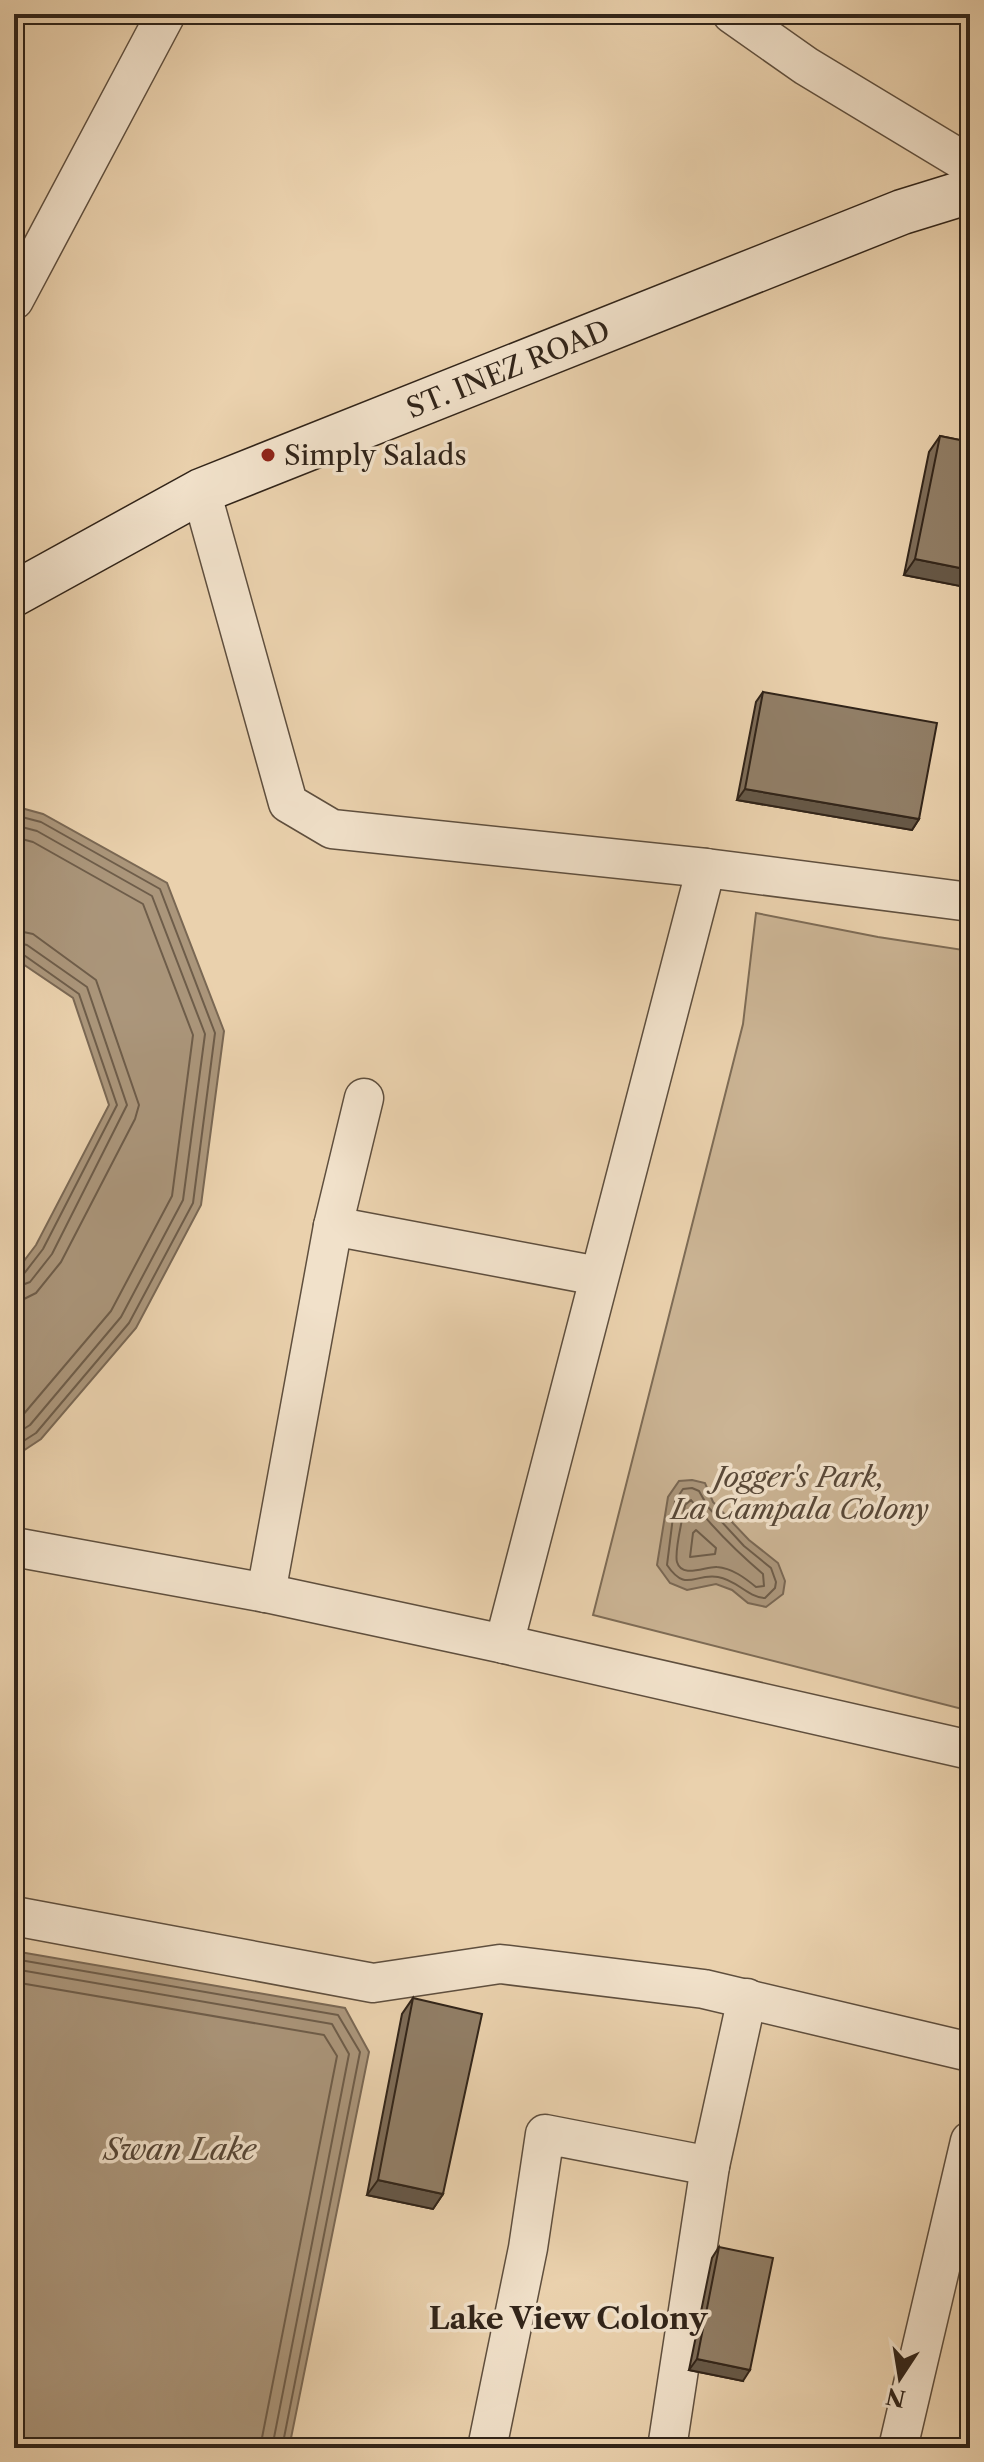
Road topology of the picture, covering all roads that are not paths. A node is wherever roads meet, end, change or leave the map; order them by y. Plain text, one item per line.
1 (166, 14) edge
2 (732, 14) edge
3 (970, 165) edge
4 (970, 191) edge
5 (14, 300) edge
6 (201, 491) junction
7 (14, 594) edge
8 (706, 868) junction
9 (970, 902) edge
10 (364, 1098) dead end
11 (333, 1226) junction
12 (598, 1276) junction
13 (14, 1547) edge
14 (266, 1593) junction
15 (504, 1644) junction
16 (970, 1750) edge
17 (14, 1916) edge
18 (747, 1998) junction
19 (970, 2052) edge
20 (970, 2141) edge
21 (710, 2166) junction
22 (487, 2448) edge
23 (667, 2448) edge
24 (898, 2448) edge

1 - 5 street
2 - 3 street
4 - 6 main road, ST. INEZ ROAD
6 - 7 main road, ST. INEZ ROAD
6 - 8 street
8 - 9 street
8 - 12 street
10 - 11 street
11 - 12 street
11 - 14 street
12 - 15 street
13 - 14 street
14 - 15 street
15 - 16 street
17 - 18 street
18 - 19 street
18 - 21 street
20 - 24 street
21 - 22 street
21 - 23 street

